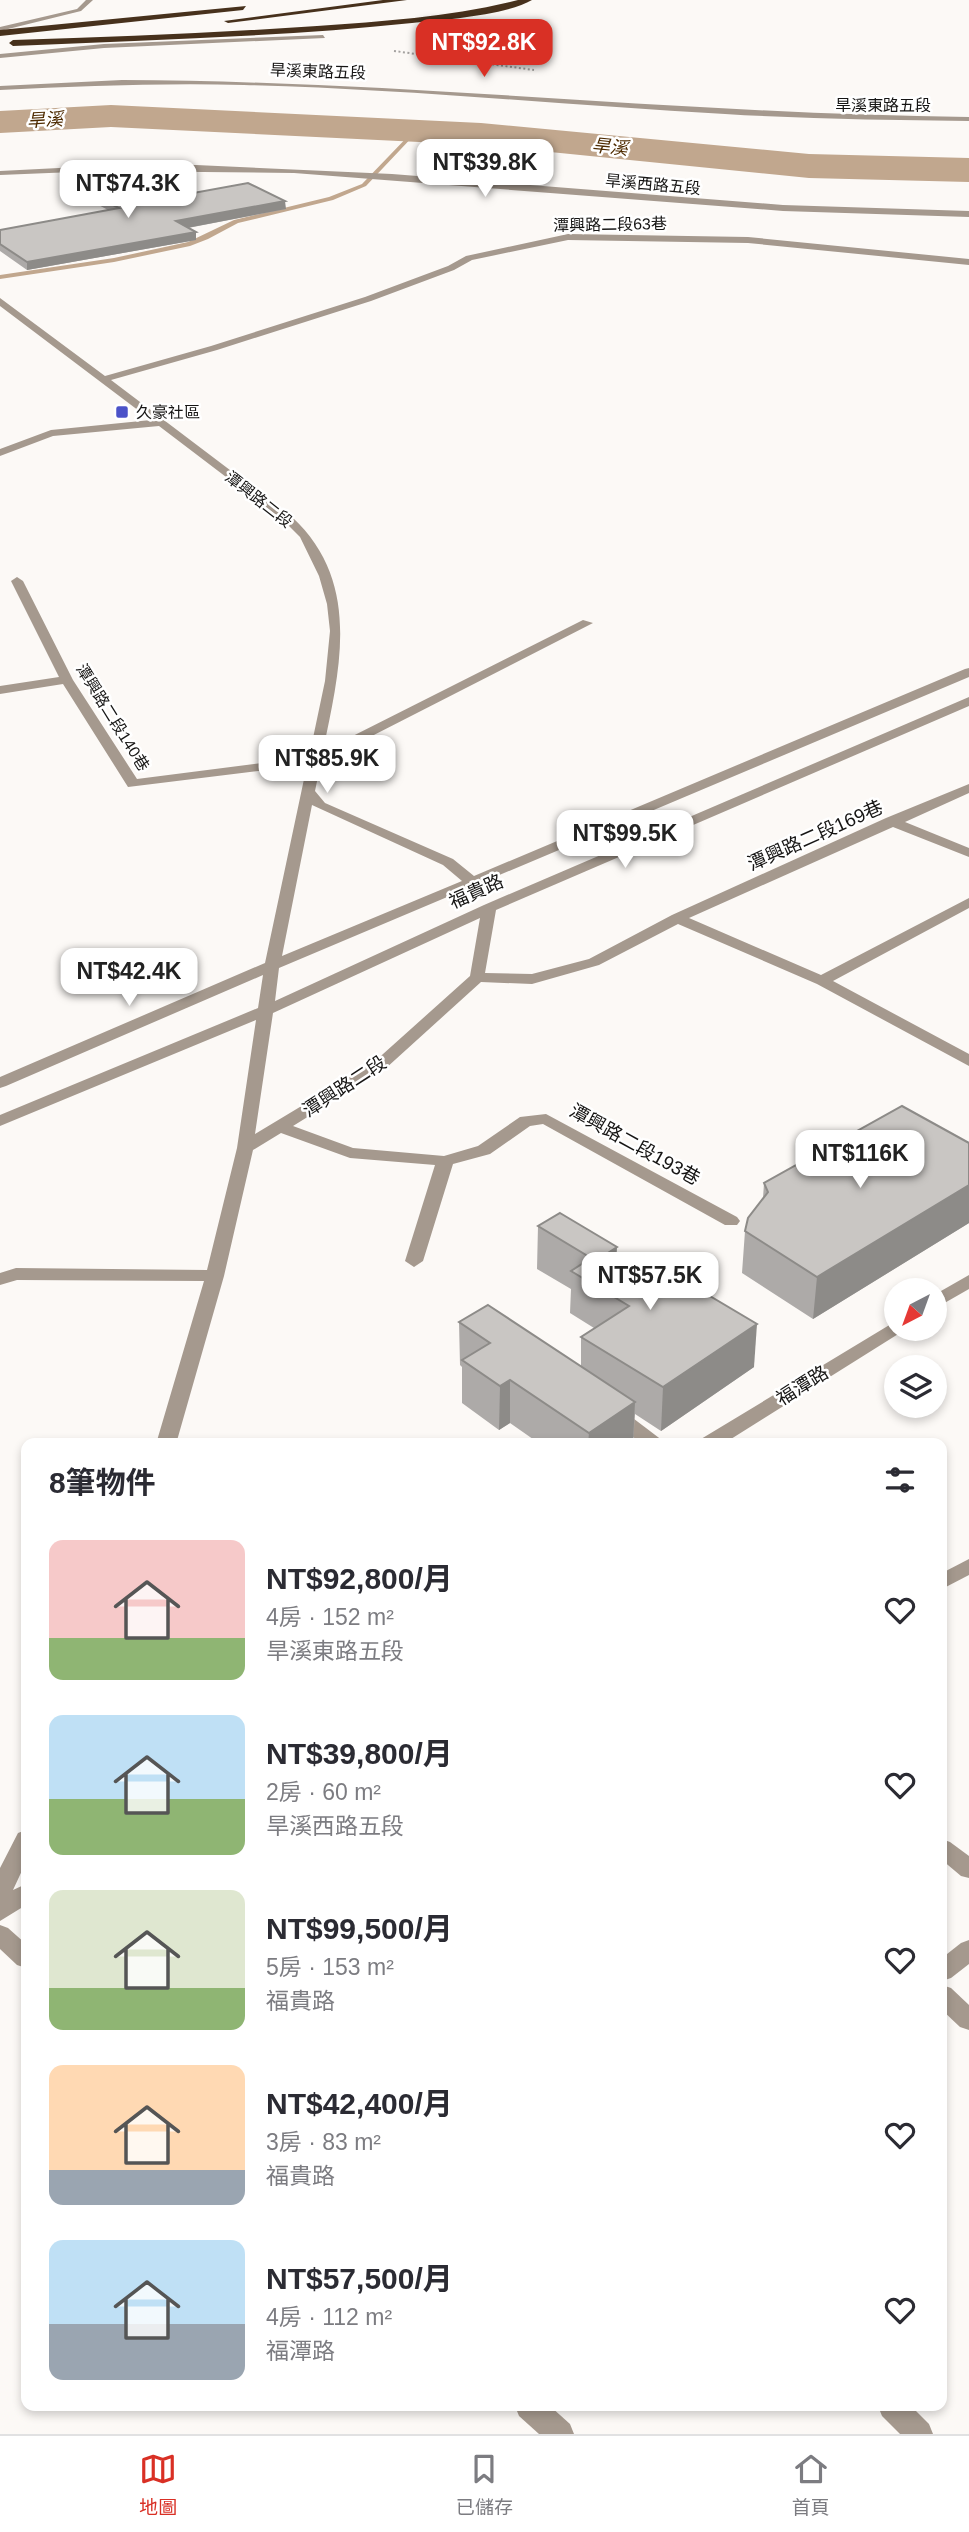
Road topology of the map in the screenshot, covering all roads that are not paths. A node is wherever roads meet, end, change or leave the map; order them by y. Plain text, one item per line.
1 (90, 0) edge
2 (230, 0) edge
3 (403, 0) edge
4 (528, 0) edge
5 (249, 7) dead end
6 (222, 22) dead end
7 (196, 25) dead end
8 (52, 28) junction
9 (0, 31) edge
10 (323, 37) dead end
11 (13, 43) junction
12 (0, 44) edge
13 (0, 56) edge
14 (0, 88) edge
15 (969, 119) edge
16 (0, 173) edge
17 (969, 214) edge
18 (969, 261) edge
19 (0, 300) edge
20 (104, 380) junction
21 (158, 423) junction
22 (0, 453) edge
23 (17, 581) dead end
24 (587, 623) dead end
25 (969, 673) edge
26 (67, 680) junction
27 (0, 690) edge
28 (969, 701) edge
29 (315, 760) junction
30 (969, 788) edge
31 (310, 794) junction
32 (891, 821) junction
33 (969, 853) edge
34 (473, 882) junction
35 (969, 902) edge
36 (489, 908) junction
37 (954, 911) junction
38 (677, 918) junction
39 (969, 918) edge
40 (272, 966) junction
41 (477, 978) junction
42 (822, 981) junction
43 (267, 1010) junction
44 (969, 1061) edge
45 (0, 1083) edge
46 (0, 1121) edge
47 (279, 1127) junction
48 (245, 1148) junction
49 (444, 1161) junction
50 (731, 1221) dead end
51 (414, 1261) dead end
52 (215, 1276) junction
53 (0, 1279) edge
54 (969, 1281) edge
55 (947, 1295) edge
56 (884, 1334) edge
57 (602, 1406) edge
58 (168, 1438) edge
59 (648, 1438) edge
60 (718, 1438) edge
61 (969, 1566) edge
62 (947, 1579) edge
63 (21, 1849) edge
64 (947, 1852) edge
65 (969, 1869) edge
66 (0, 1892) edge
67 (21, 1896) edge
68 (0, 1911) edge
69 (0, 1935) edge
70 (969, 1950) edge
71 (21, 1954) edge
72 (947, 1967) edge
73 (947, 2000) edge
74 (969, 2020) edge
75 (535, 2411) edge
76 (897, 2411) edge
77 (560, 2434) edge
78 (919, 2434) edge

1 - 9 street
2 - 8 highway
3 - 6 highway
4 - 11 highway
5 - 8 highway
7 - 11 highway
8 - 9 highway
10 - 13 street
11 - 12 highway
14 - 15 street, 旱溪東路五段
16 - 17 street, 旱溪西路五段
18 - 20 street, 潭興路二段63巷
19 - 20 street, 潭興路二段
20 - 21 street, 潭興路二段
21 - 22 street
21 - 29 street, 潭興路二段
23 - 26 street, 潭興路二段140巷
24 - 29 street
25 - 34 street, 福貴路
26 - 27 street
26 - 29 street, 潭興路二段140巷
28 - 36 street, 福貴路
29 - 31 street, 潭興路二段
30 - 32 street, 潭興路二段169巷
31 - 34 street
31 - 40 street, 潭興路二段
32 - 33 street
32 - 38 street, 潭興路二段169巷
34 - 40 street, 福貴路
35 - 37 street
36 - 41 street
36 - 43 street, 福貴路
37 - 39 street
37 - 42 street
38 - 41 street, 潭興路二段169巷
38 - 42 street
40 - 43 street, 潭興路二段
40 - 45 street, 福貴路
41 - 47 street, 潭興路二段
42 - 44 street
43 - 46 street, 福貴路
43 - 48 street, 潭興路二段
47 - 48 street, 潭興路二段
47 - 49 street, 潭興路二段193巷
48 - 52 street, 潭興路二段
49 - 50 street, 潭興路二段193巷
49 - 51 street
52 - 53 street
52 - 58 street, 潭興路二段
54 - 55 street
56 - 60 street, 福潭路
57 - 59 street
61 - 62 street
63 - 66 street
64 - 65 street
67 - 68 street
69 - 71 street
70 - 72 street
73 - 74 street
75 - 77 street
76 - 78 street

